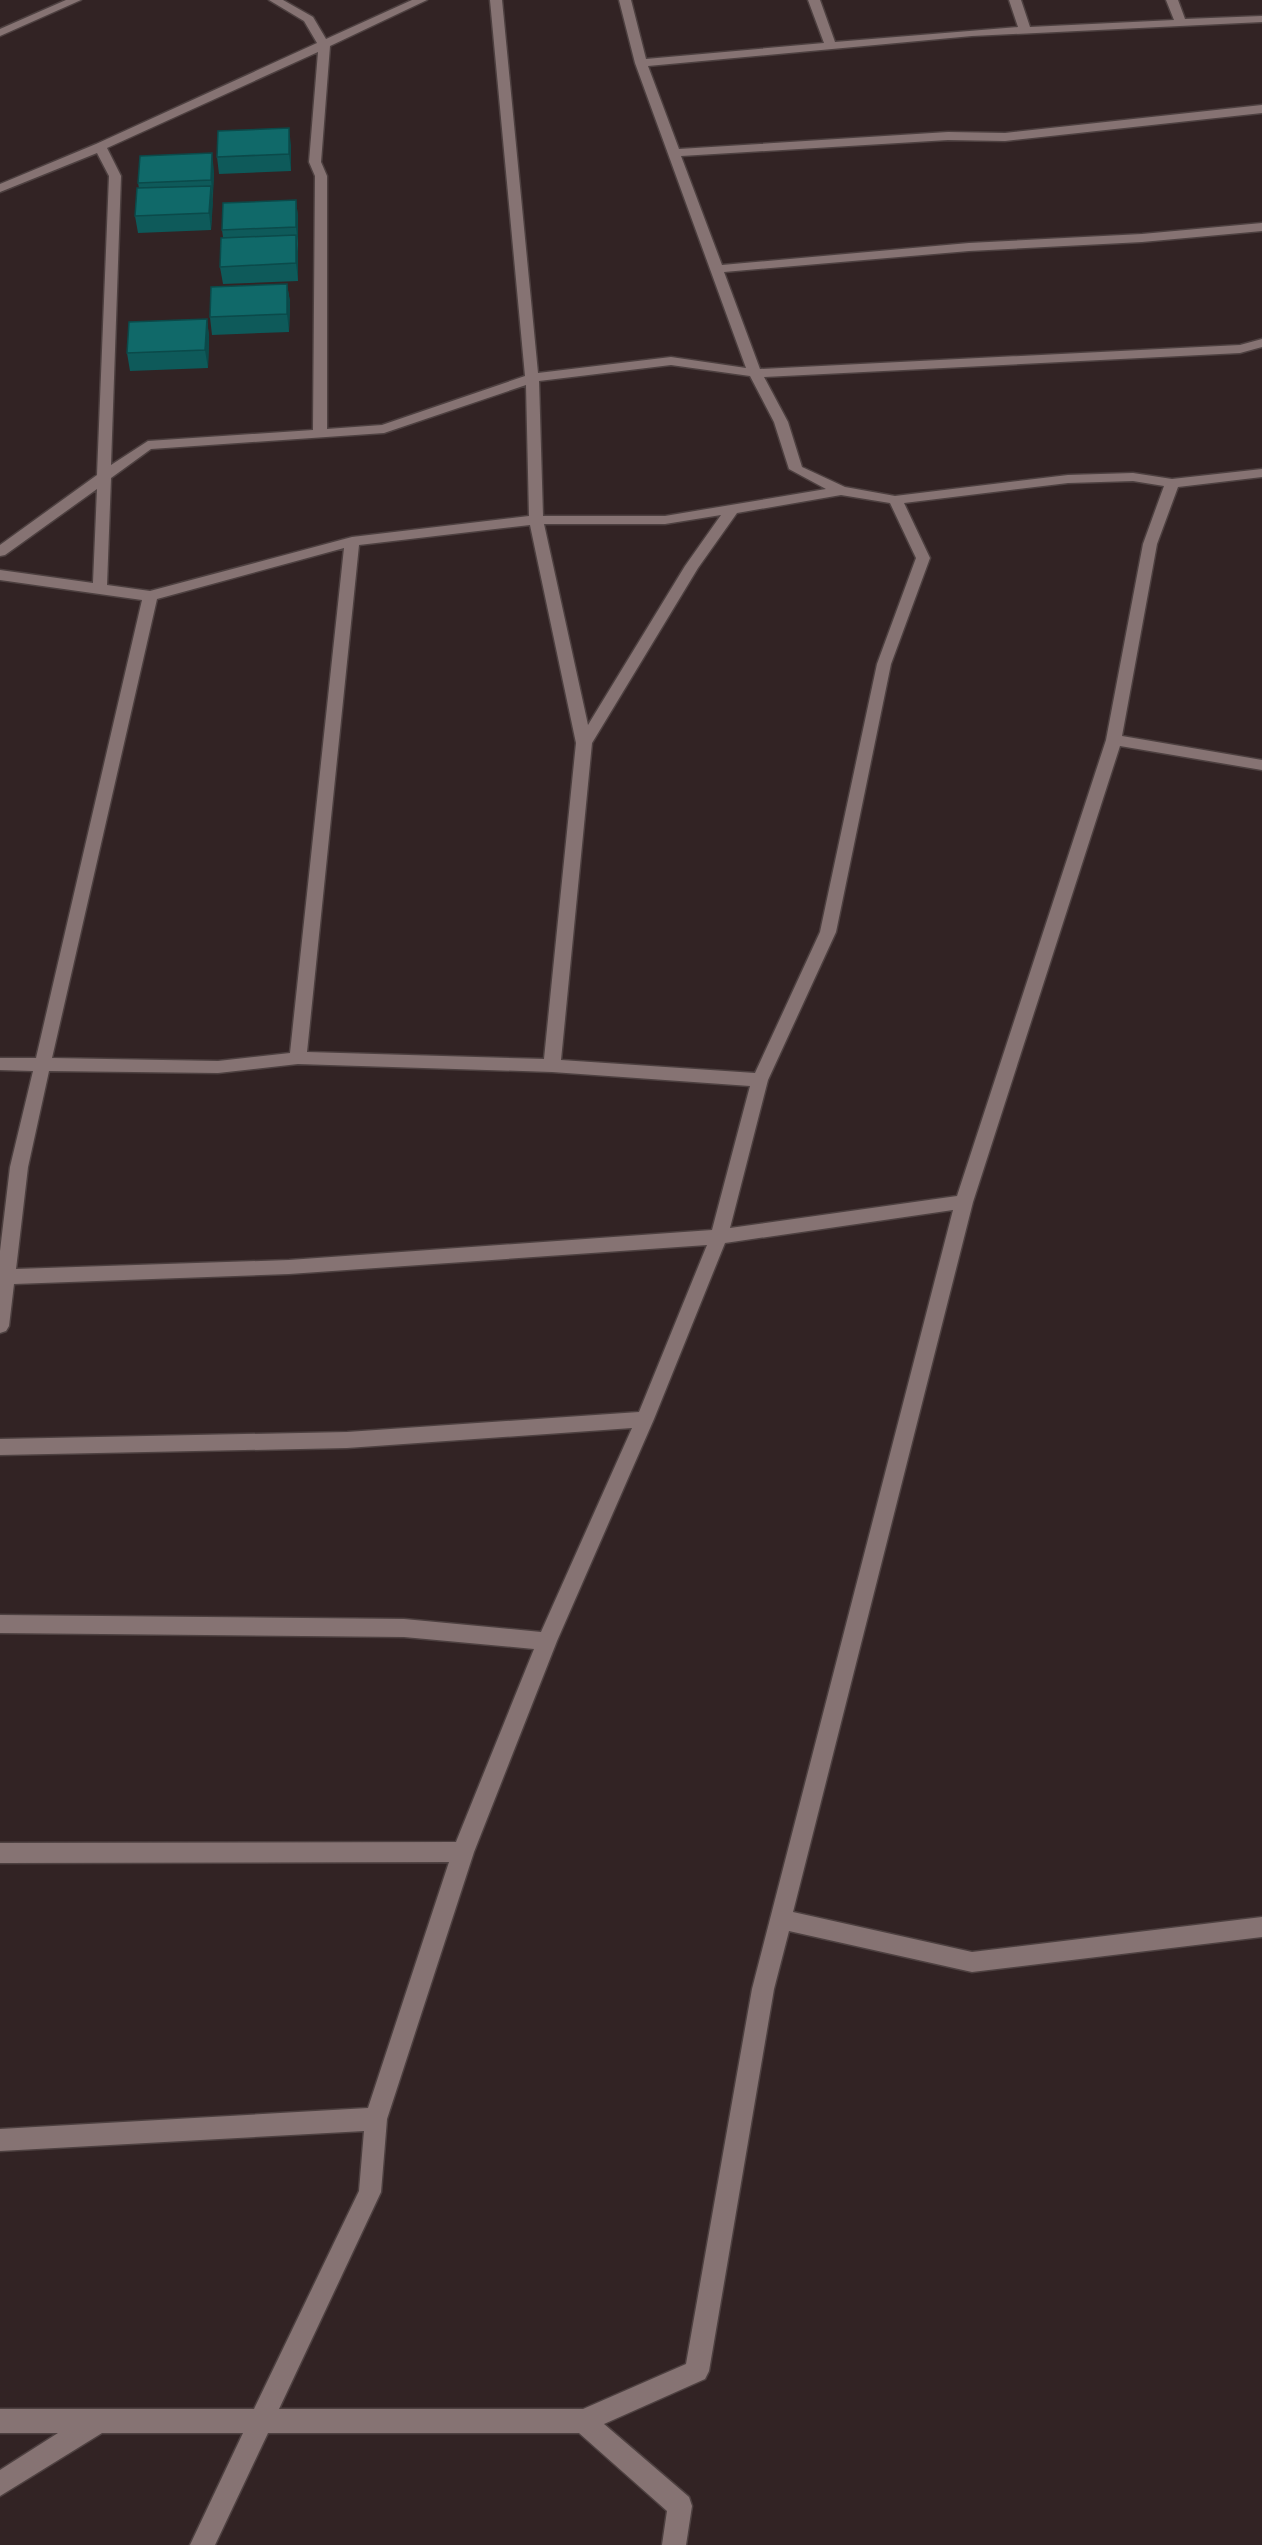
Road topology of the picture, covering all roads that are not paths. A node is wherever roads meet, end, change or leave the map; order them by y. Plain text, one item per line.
1 (75, 0) edge
2 (275, 0) edge
3 (421, 0) edge
4 (496, 0) edge
5 (625, 0) edge
6 (814, 0) edge
7 (1015, 0) edge
8 (1172, 0) edge
9 (1262, 19) edge
10 (1181, 24) junction
11 (1025, 30) junction
12 (0, 33) edge
13 (324, 46) junction
14 (831, 46) junction
15 (641, 63) junction
16 (1262, 109) edge
17 (100, 147) junction
18 (674, 153) junction
19 (0, 188) edge
20 (1262, 227) edge
21 (717, 269) junction
22 (1262, 344) edge
23 (755, 373) junction
24 (532, 378) junction
25 (320, 433) junction
26 (1262, 473) edge
27 (104, 477) junction
28 (1172, 483) junction
29 (841, 491) junction
30 (895, 500) junction
31 (732, 509) junction
32 (536, 520) junction
33 (352, 541) junction
34 (0, 552) edge
35 (0, 575) edge
36 (100, 589) junction
37 (150, 596) junction
38 (1114, 740) junction
39 (584, 743) junction
40 (1262, 765) edge
41 (298, 1058) junction
42 (0, 1064) edge
43 (43, 1065) junction
44 (552, 1066) junction
45 (760, 1080) junction
46 (964, 1203) junction
47 (719, 1237) junction
48 (6, 1277) junction
49 (0, 1326) edge
50 (645, 1419) junction
51 (0, 1447) edge
52 (0, 1624) edge
53 (547, 1641) junction
54 (463, 1852) junction
55 (0, 1853) edge
56 (780, 1919) junction
57 (1262, 1927) edge
58 (376, 2119) junction
59 (0, 2140) edge
60 (0, 2421) edge
61 (99, 2421) junction
62 (260, 2421) junction
63 (583, 2421) junction
64 (0, 2484) edge
65 (202, 2545) edge
66 (674, 2545) edge

1 - 12 street
2 - 13 street
3 - 13 street
4 - 24 street
5 - 15 street
6 - 14 street
7 - 11 street
8 - 10 street
9 - 10 street
10 - 11 street
11 - 14 street
13 - 17 street
13 - 25 street
14 - 15 street
15 - 18 street
16 - 18 street
17 - 19 street
17 - 27 street
18 - 21 street
20 - 21 street
21 - 23 street
22 - 23 street
23 - 24 street
23 - 29 street
24 - 25 street
24 - 32 street
25 - 27 street
26 - 28 street
27 - 34 street
27 - 36 street
28 - 30 street
28 - 38 street
29 - 30 street
29 - 31 street
30 - 45 street
31 - 32 street
31 - 39 street
32 - 33 street
32 - 39 street
33 - 37 street
33 - 41 street
35 - 36 street
36 - 37 street
37 - 43 street
38 - 40 street
38 - 46 street
39 - 44 street
41 - 43 street
41 - 44 street
42 - 43 street
43 - 48 street
44 - 45 street
45 - 47 street
46 - 47 street
46 - 56 street
47 - 48 street
47 - 50 street
48 - 49 street
50 - 51 street
50 - 53 street
52 - 53 street
53 - 54 street
54 - 55 street
54 - 58 street
56 - 57 street
56 - 63 street
58 - 59 street
58 - 62 street
60 - 61 street
61 - 62 street
61 - 64 street
62 - 63 street
62 - 65 street
63 - 66 street

